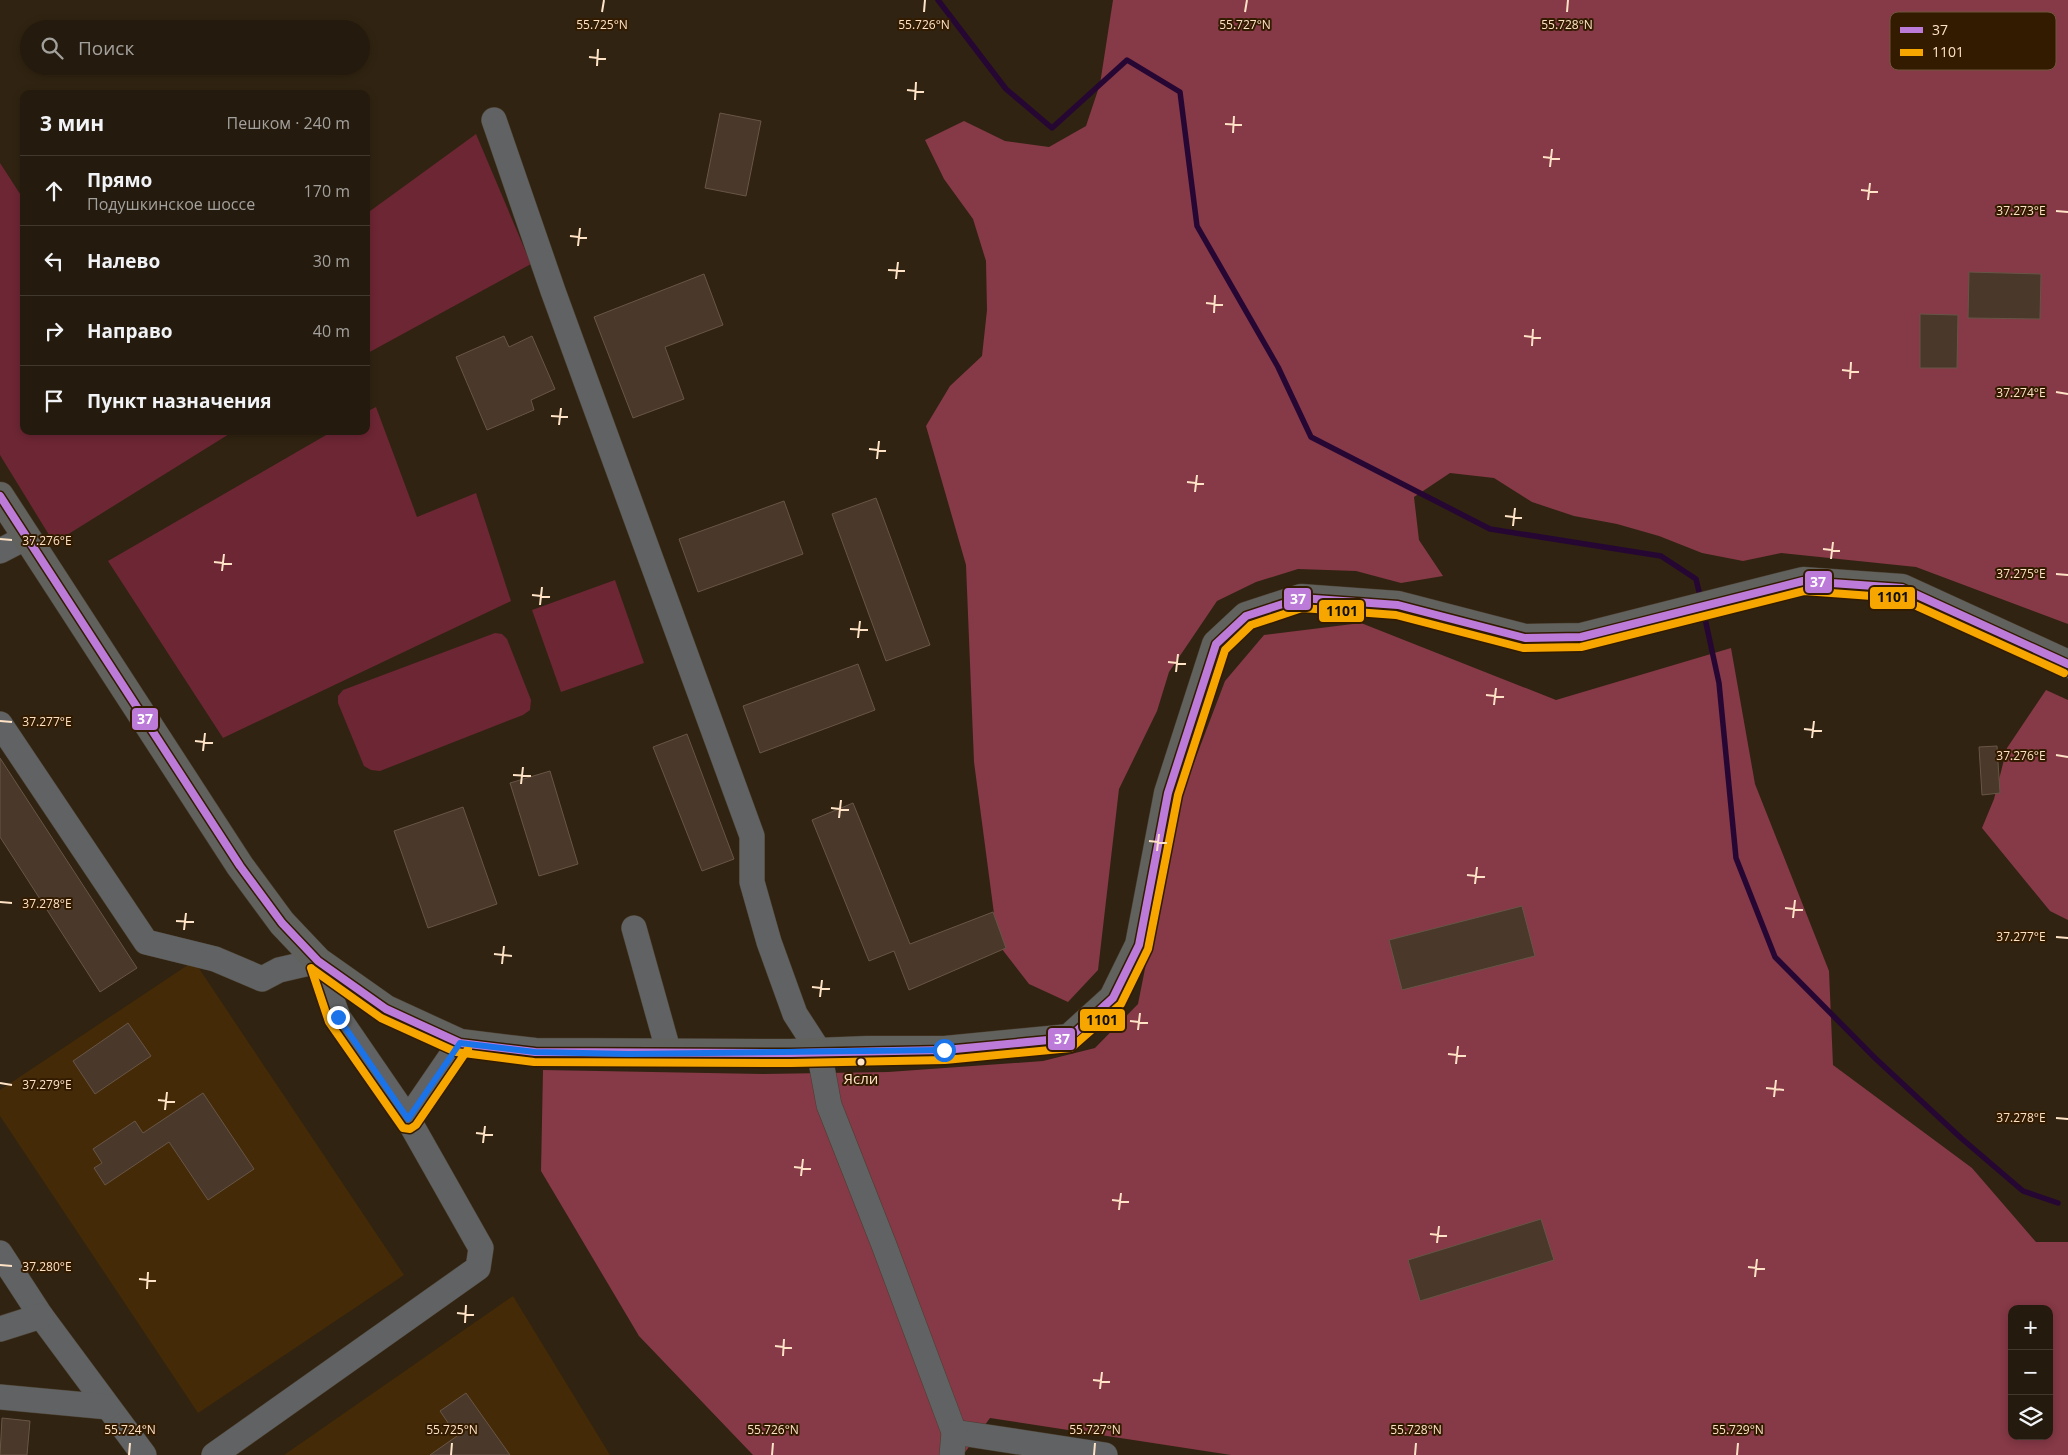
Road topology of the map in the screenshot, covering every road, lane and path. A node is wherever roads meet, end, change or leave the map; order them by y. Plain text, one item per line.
1 (494, 120) dead end
2 (0, 496) edge
3 (27, 537) junction
4 (0, 551) edge
5 (2068, 664) edge
6 (0, 724) edge
7 (634, 928) dead end
8 (318, 961) junction
9 (460, 1043) junction
10 (819, 1051) junction
11 (669, 1052) junction
12 (408, 1119) junction
13 (0, 1253) edge
14 (42, 1316) junction
15 (0, 1330) edge
16 (0, 1398) edge
17 (108, 1408) junction
18 (953, 1444) edge
19 (144, 1455) edge
20 (214, 1455) edge
21 (1105, 1455) edge

1 - 10 street
2 - 3 main road
3 - 4 street
3 - 8 main road
5 - 10 main road
6 - 8 street
7 - 11 street
8 - 9 main road
8 - 12 street
9 - 11 main road
9 - 12 street
10 - 11 main road
10 - 18 street
12 - 20 street
13 - 14 street
14 - 15 street
14 - 17 street
16 - 17 street
17 - 19 street
18 - 21 street

